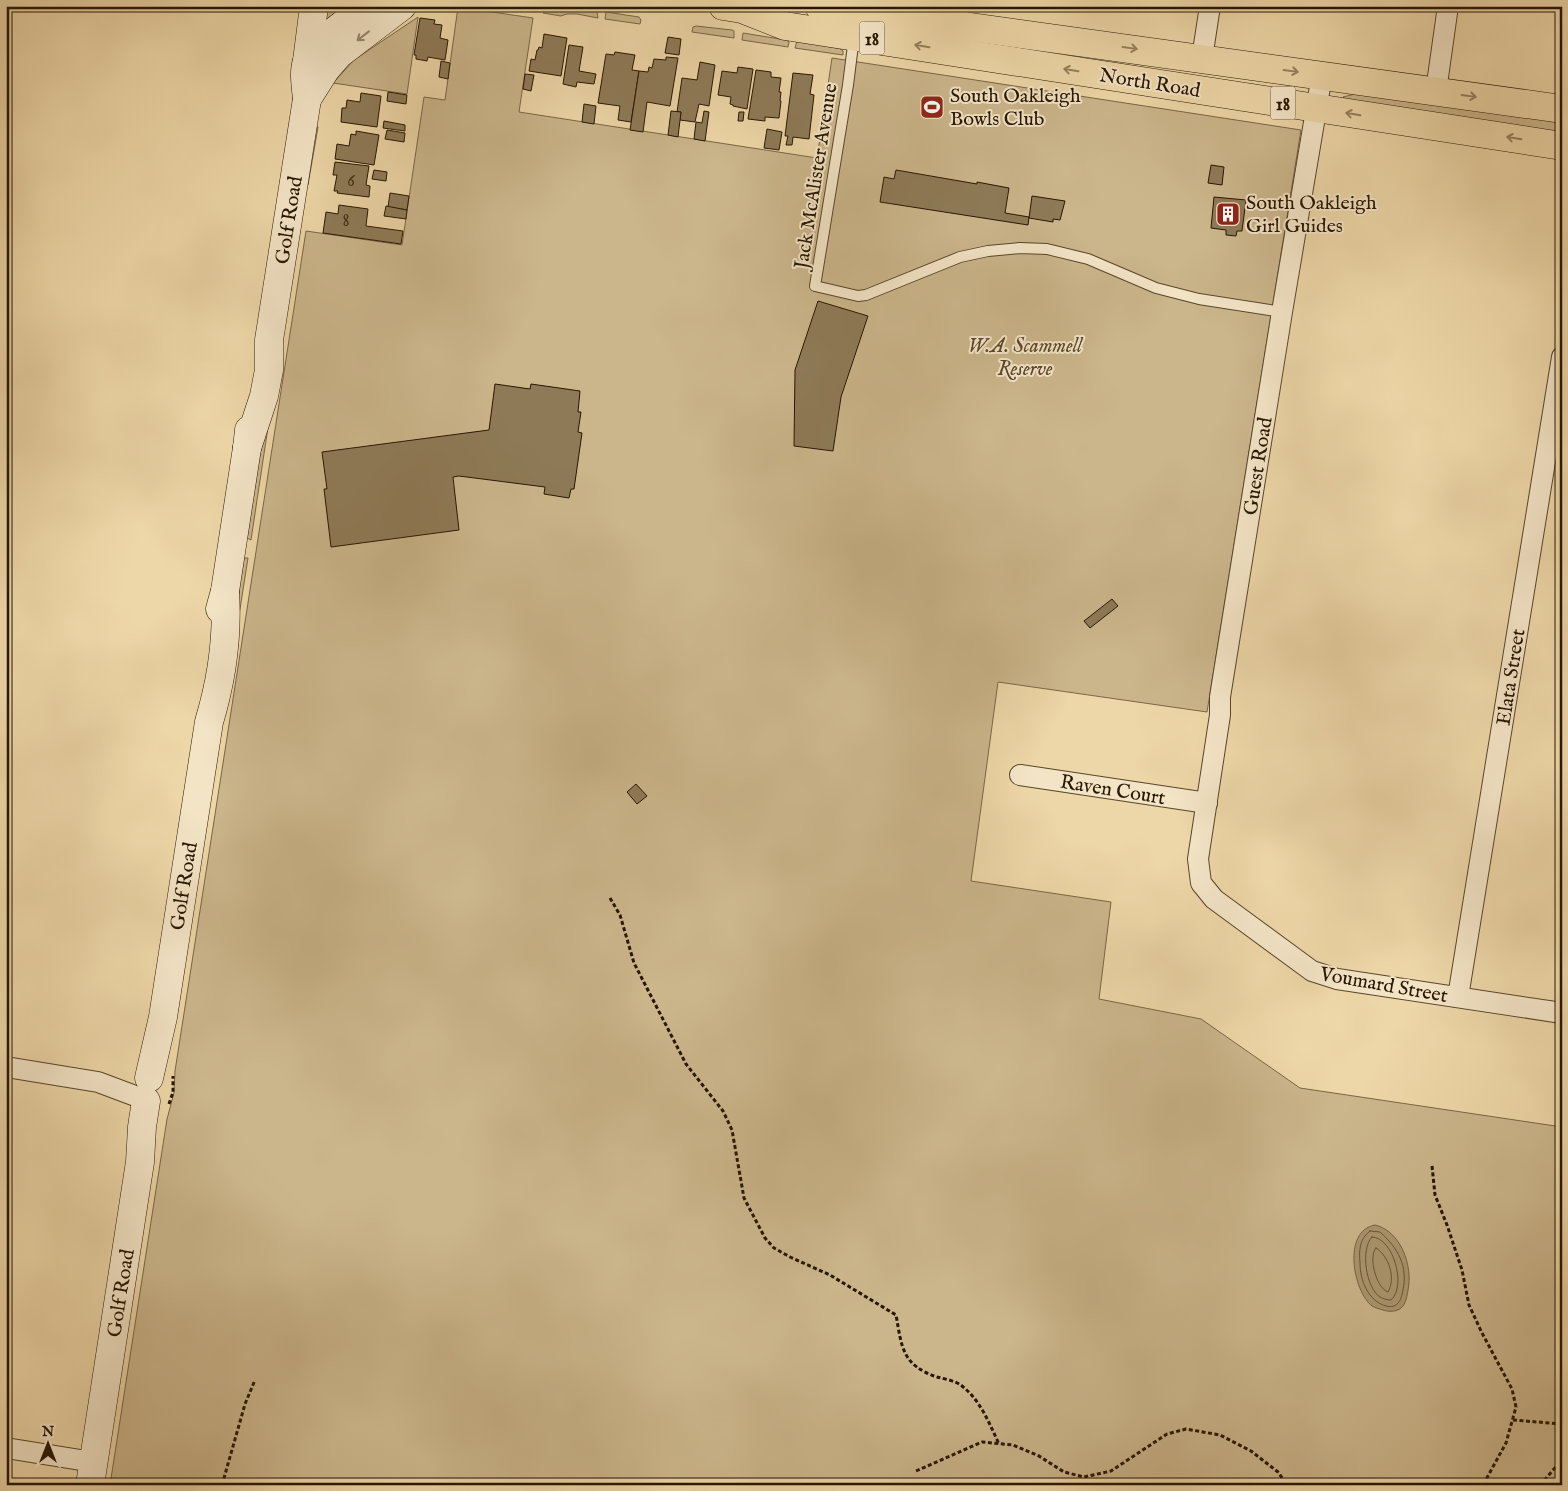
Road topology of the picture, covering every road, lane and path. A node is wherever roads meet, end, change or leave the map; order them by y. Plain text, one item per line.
1 (314, 6) edge
2 (367, 6) edge
3 (402, 6) edge
4 (819, 6) edge
5 (1210, 6) edge
6 (1448, 6) edge
7 (742, 7) edge
8 (956, 27) edge
9 (854, 36) junction
10 (1202, 58) junction
11 (307, 61) junction
12 (1322, 75) junction
13 (1436, 91) junction
14 (307, 99) junction
15 (1317, 108) junction
16 (1562, 109) edge
17 (1562, 146) edge
18 (1282, 312) junction
19 (1562, 356) edge
20 (1020, 775) dead end
21 (1207, 803) junction
22 (1198, 859) joint
23 (610, 898) dead end
24 (1458, 997) junction
25 (1562, 1013) edge
26 (6, 1067) edge
27 (144, 1089) junction
28 (1432, 1166) dead end
29 (255, 1380) dead end
30 (1512, 1420) junction
31 (1562, 1424) edge
32 (999, 1444) junction
33 (6, 1448) edge
34 (1562, 1460) edge
35 (916, 1471) dead end
36 (91, 1473) edge
37 (222, 1485) edge
38 (1287, 1485) edge
39 (1483, 1485) edge
40 (1540, 1485) edge

1 - 11 street, Golf Road
2 - 11 street
3 -> 14 street, Golf Road
4 - 8 highway, North Road / 18
5 - 10 street
6 - 13 street
7 - 9 highway, North Road / 18
8 -> 9 highway, North Road / 18
8 -> 10 highway, North Road / 18
15 -> 8 highway, North Road / 18
9 - 18 lane, Jack McAlister Avenue
10 -> 12 highway, North Road / 18
11 - 14 street, Golf Road
12 - 13 highway, North Road / 18
12 - 15 street, Guest Road
13 -> 16 highway, North Road / 18
14 - 27 street, Golf Road
17 -> 15 highway, North Road / 18
15 - 18 street, Guest Road
18 - 21 street, Guest Road
19 - 24 street, Elata Street
20 - 21 street, Raven Court
21 - 22 street, Guest Road
22 - 24 street, Voumard Street
23 - 32 path
24 - 25 street, Voumard Street
26 - 27 street
27 - 36 street, Golf Road
28 - 30 path
29 - 37 path
30 - 31 path
30 - 39 path
32 - 35 path
32 - 38 path
33 - 36 street
34 - 40 path

